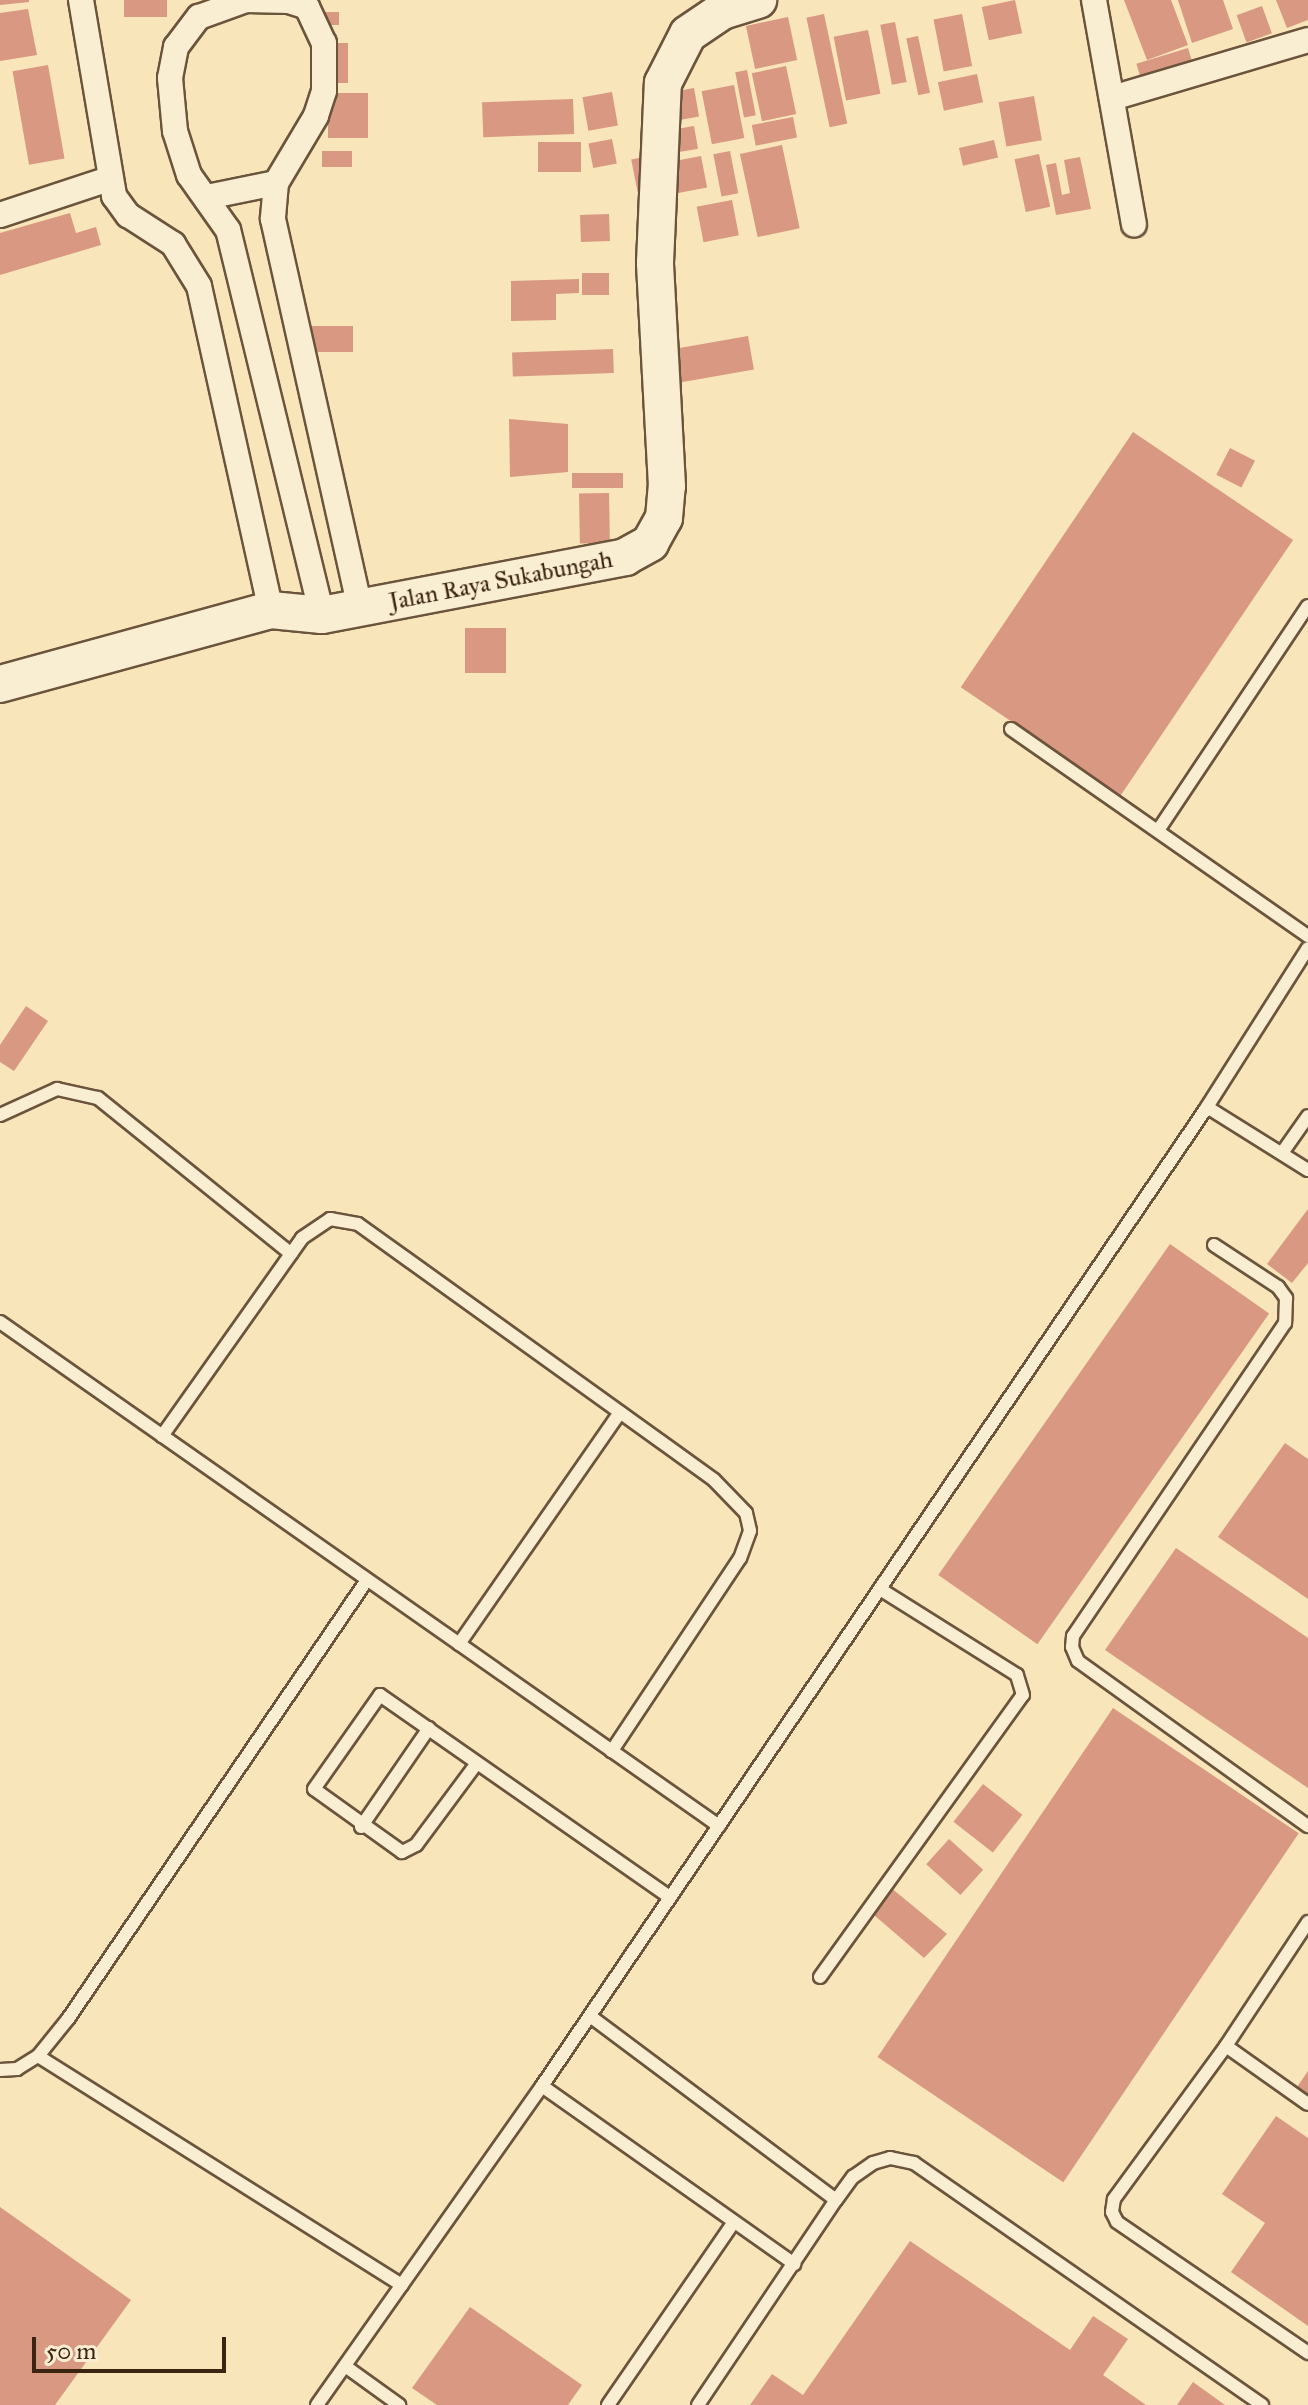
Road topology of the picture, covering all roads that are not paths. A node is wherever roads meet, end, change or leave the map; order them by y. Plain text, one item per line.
1 (81, 0) edge
2 (758, 0) edge
3 (1094, 0) edge
4 (1308, 40) edge
5 (1112, 98) junction
6 (109, 179) junction
7 (276, 183) junction
8 (207, 197) junction
9 (0, 215) edge
10 (1134, 224) dead end
11 (1308, 606) edge
12 (360, 608) junction
13 (271, 610) junction
14 (322, 615) junction
15 (0, 684) edge
16 (1011, 729) dead end
17 (1159, 829) junction
18 (1308, 936) edge
19 (1308, 948) edge
20 (1207, 1107) junction
21 (0, 1115) edge
22 (1308, 1116) edge
23 (1282, 1153) junction
24 (1308, 1170) edge
25 (1214, 1245) dead end
26 (291, 1254) junction
27 (0, 1322) edge
28 (620, 1412) junction
29 (162, 1436) junction
30 (367, 1580) junction
31 (880, 1589) junction
32 (459, 1644) junction
33 (429, 1728) junction
34 (612, 1751) junction
35 (477, 1763) junction
36 (719, 1826) junction
37 (1308, 1826) edge
38 (361, 1827) junction
39 (670, 1897) junction
40 (1308, 1922) edge
41 (820, 1977) dead end
42 (590, 2016) junction
43 (1226, 2046) junction
44 (38, 2056) junction
45 (0, 2070) edge
46 (542, 2086) junction
47 (1308, 2104) edge
48 (836, 2200) junction
49 (734, 2222) junction
50 (794, 2264) junction
51 (402, 2285) junction
52 (1308, 2353) edge
53 (345, 2366) junction
54 (317, 2405) edge
55 (397, 2405) edge
56 (608, 2405) edge
57 (698, 2405) edge
58 (1262, 2405) edge

1 - 6 street
2 - 12 street, Jalan Raya Sukabungah
3 - 5 street
4 - 5 street
5 - 10 street
6 - 9 street
6 - 13 street
7 - 8 street
7 - 8 street
7 - 12 street
8 - 14 street
11 - 17 lane
12 - 14 street, Jalan Raya Sukabungah
13 - 14 street, Jalan Raya Sukabungah
13 - 15 street, Jalan Raya Sukabungah
16 - 17 lane
17 - 18 lane
19 - 20 lane
20 - 23 lane
20 - 31 lane
21 - 26 lane
22 - 23 lane
23 - 24 lane
25 - 37 lane
26 - 28 lane
26 - 29 lane
27 - 29 lane
28 - 32 lane
28 - 34 lane
29 - 30 lane
30 - 32 lane
30 - 44 lane
31 - 36 lane
31 - 41 lane
32 - 34 lane
33 - 35 lane
33 - 38 lane
33 - 38 lane
34 - 36 lane
35 - 38 lane
35 - 39 lane
36 - 39 lane
39 - 42 lane
40 - 43 lane
42 - 46 lane
42 - 48 lane
43 - 47 lane
43 - 52 lane
44 - 45 lane
44 - 51 lane
46 - 49 lane
46 - 51 lane
48 - 50 lane
48 - 58 lane
49 - 50 lane
49 - 56 lane
50 - 57 lane
51 - 53 lane
53 - 54 lane
53 - 55 lane

